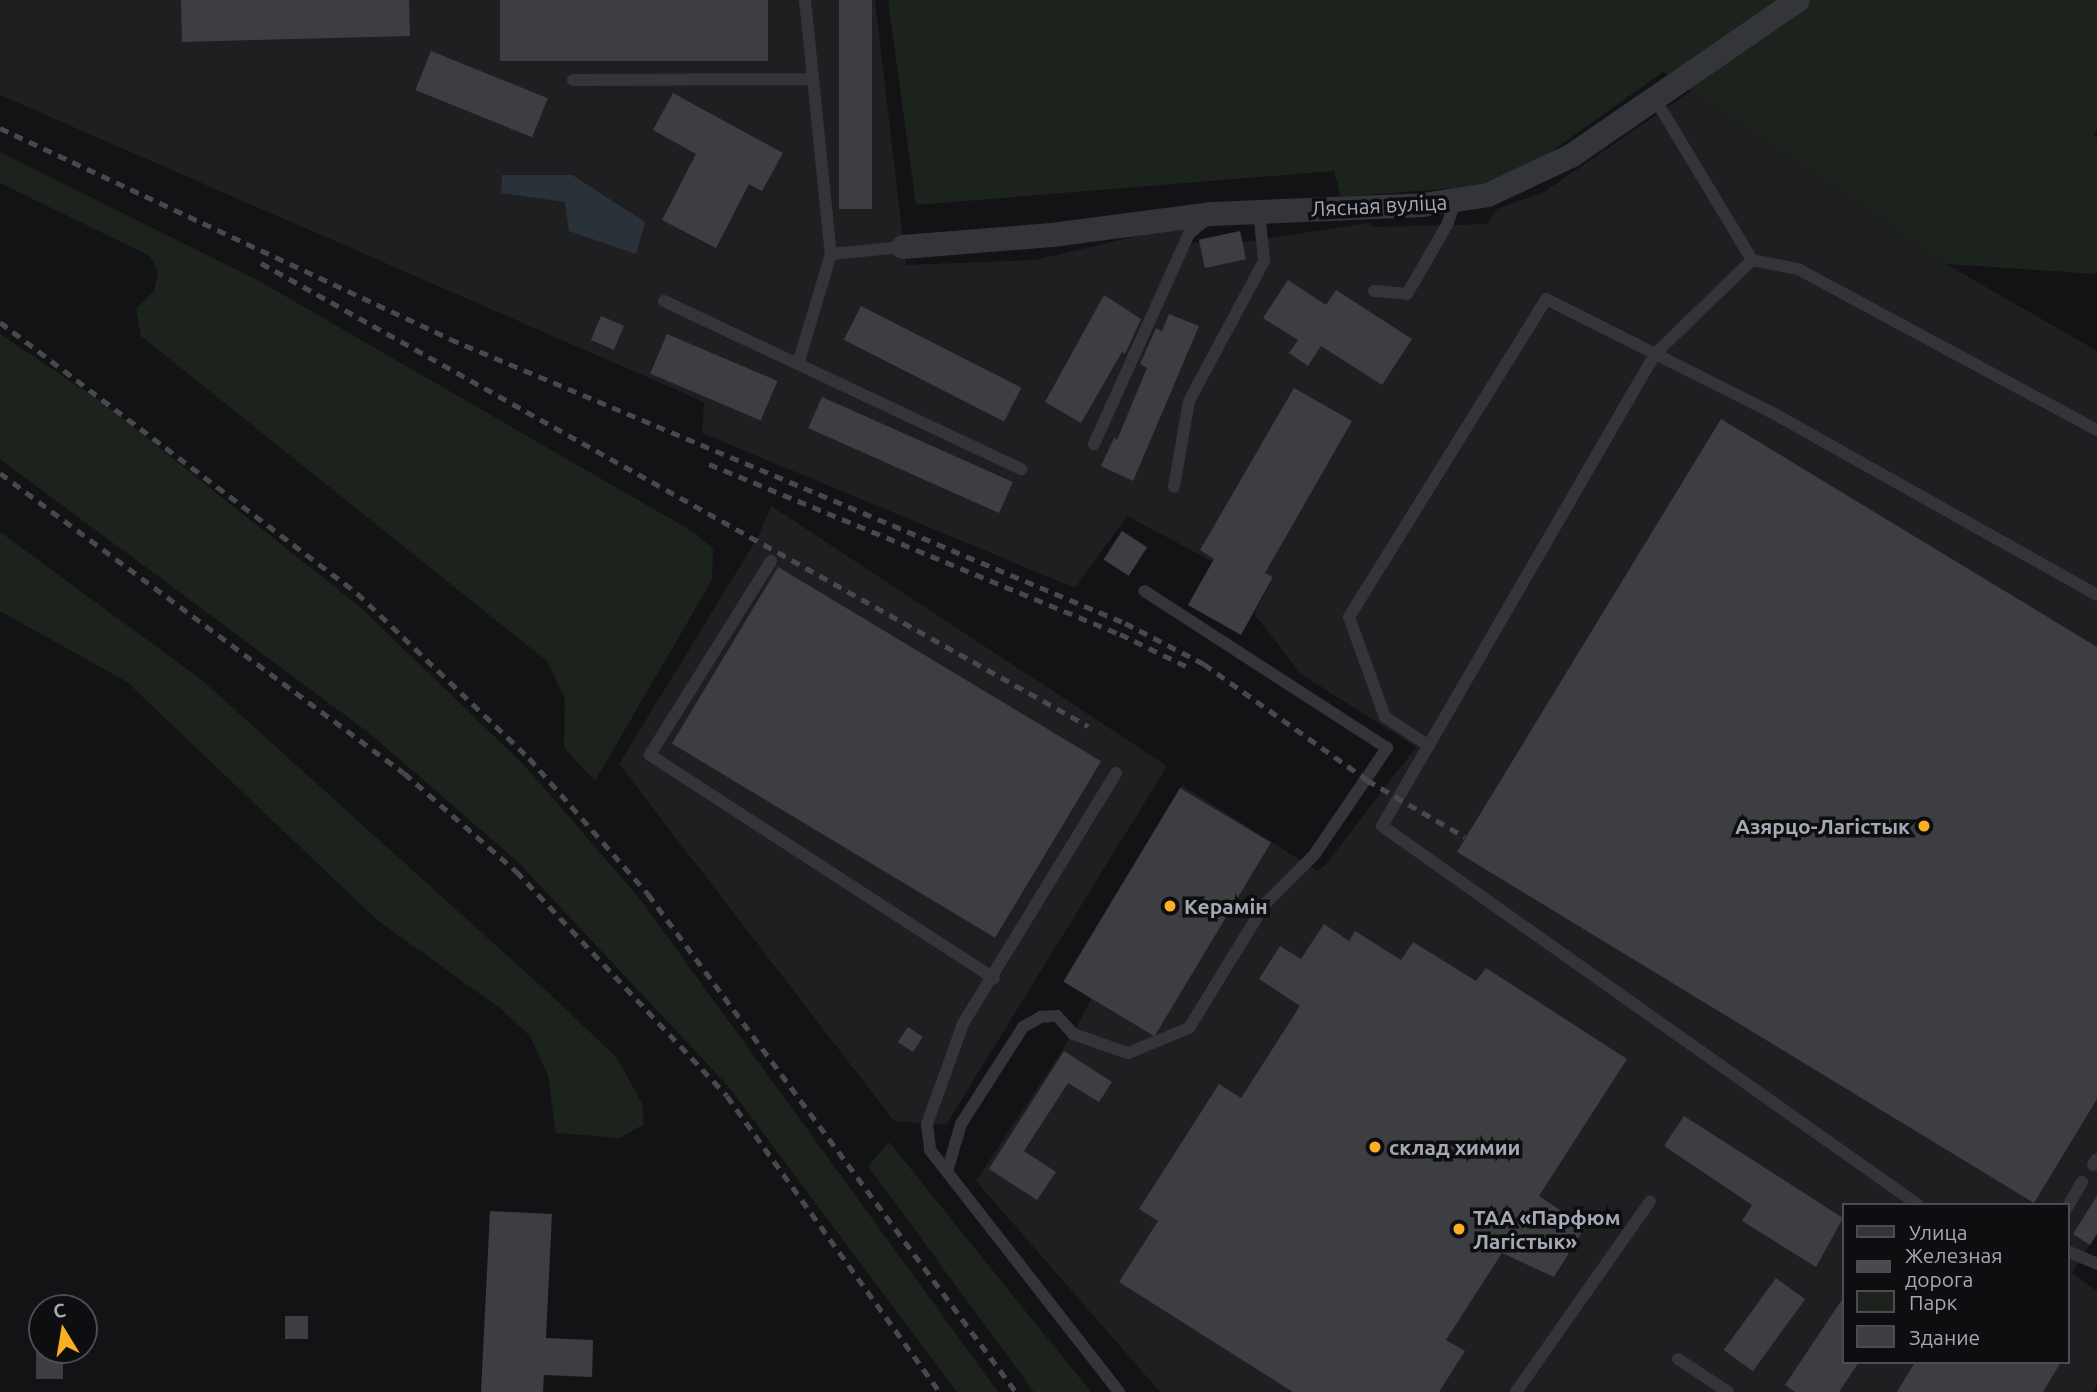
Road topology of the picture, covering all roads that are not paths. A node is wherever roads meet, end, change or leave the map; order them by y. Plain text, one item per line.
1 (805, 0) edge
2 (1798, 0) edge
3 (813, 79) junction
4 (573, 80) dead end
5 (1655, 99) junction
6 (1455, 202) junction
7 (1259, 210) junction
8 (1211, 214) junction
9 (903, 247) joint
10 (831, 254) junction
11 (1752, 260) junction
12 (1374, 291) dead end
13 (664, 301) dead end
14 (1655, 354) junction
15 (798, 364) junction
16 (2097, 430) edge
17 (1094, 444) dead end
18 (1021, 468) dead end
19 (1174, 487) dead end
20 (771, 561) dead end
21 (1144, 591) dead end
22 (2097, 595) edge
23 (1429, 746) junction
24 (1116, 772) dead end
25 (993, 978) junction
26 (948, 1168) junction
27 (2082, 1182) dead end
28 (1650, 1201) dead end
29 (1915, 1203) edge
30 (2069, 1205) edge
31 (2069, 1252) edge
32 (2097, 1264) edge
33 (1678, 1359) dead end
34 (1119, 1392) edge
35 (1516, 1392) edge
36 (1728, 1392) edge

1 - 3 lane
2 - 5 street, Лясная вуліца
3 - 4 lane
3 - 10 lane
5 - 6 street, Лясная вуліца
5 - 11 lane
6 - 7 street, Лясная вуліца
6 - 12 lane
7 - 8 street, Лясная вуліца
7 - 19 lane
8 - 9 street, Лясная вуліца
8 - 17 lane
9 - 10 lane
10 - 15 lane
11 - 14 lane
11 - 16 lane
13 - 15 lane
14 - 22 lane
14 - 23 lane
14 - 23 lane
15 - 18 lane
20 - 25 lane
21 - 26 lane
23 - 29 lane
24 - 25 lane
25 - 26 lane
26 - 34 lane
27 - 30 lane
28 - 35 lane
31 - 32 lane
33 - 36 lane

